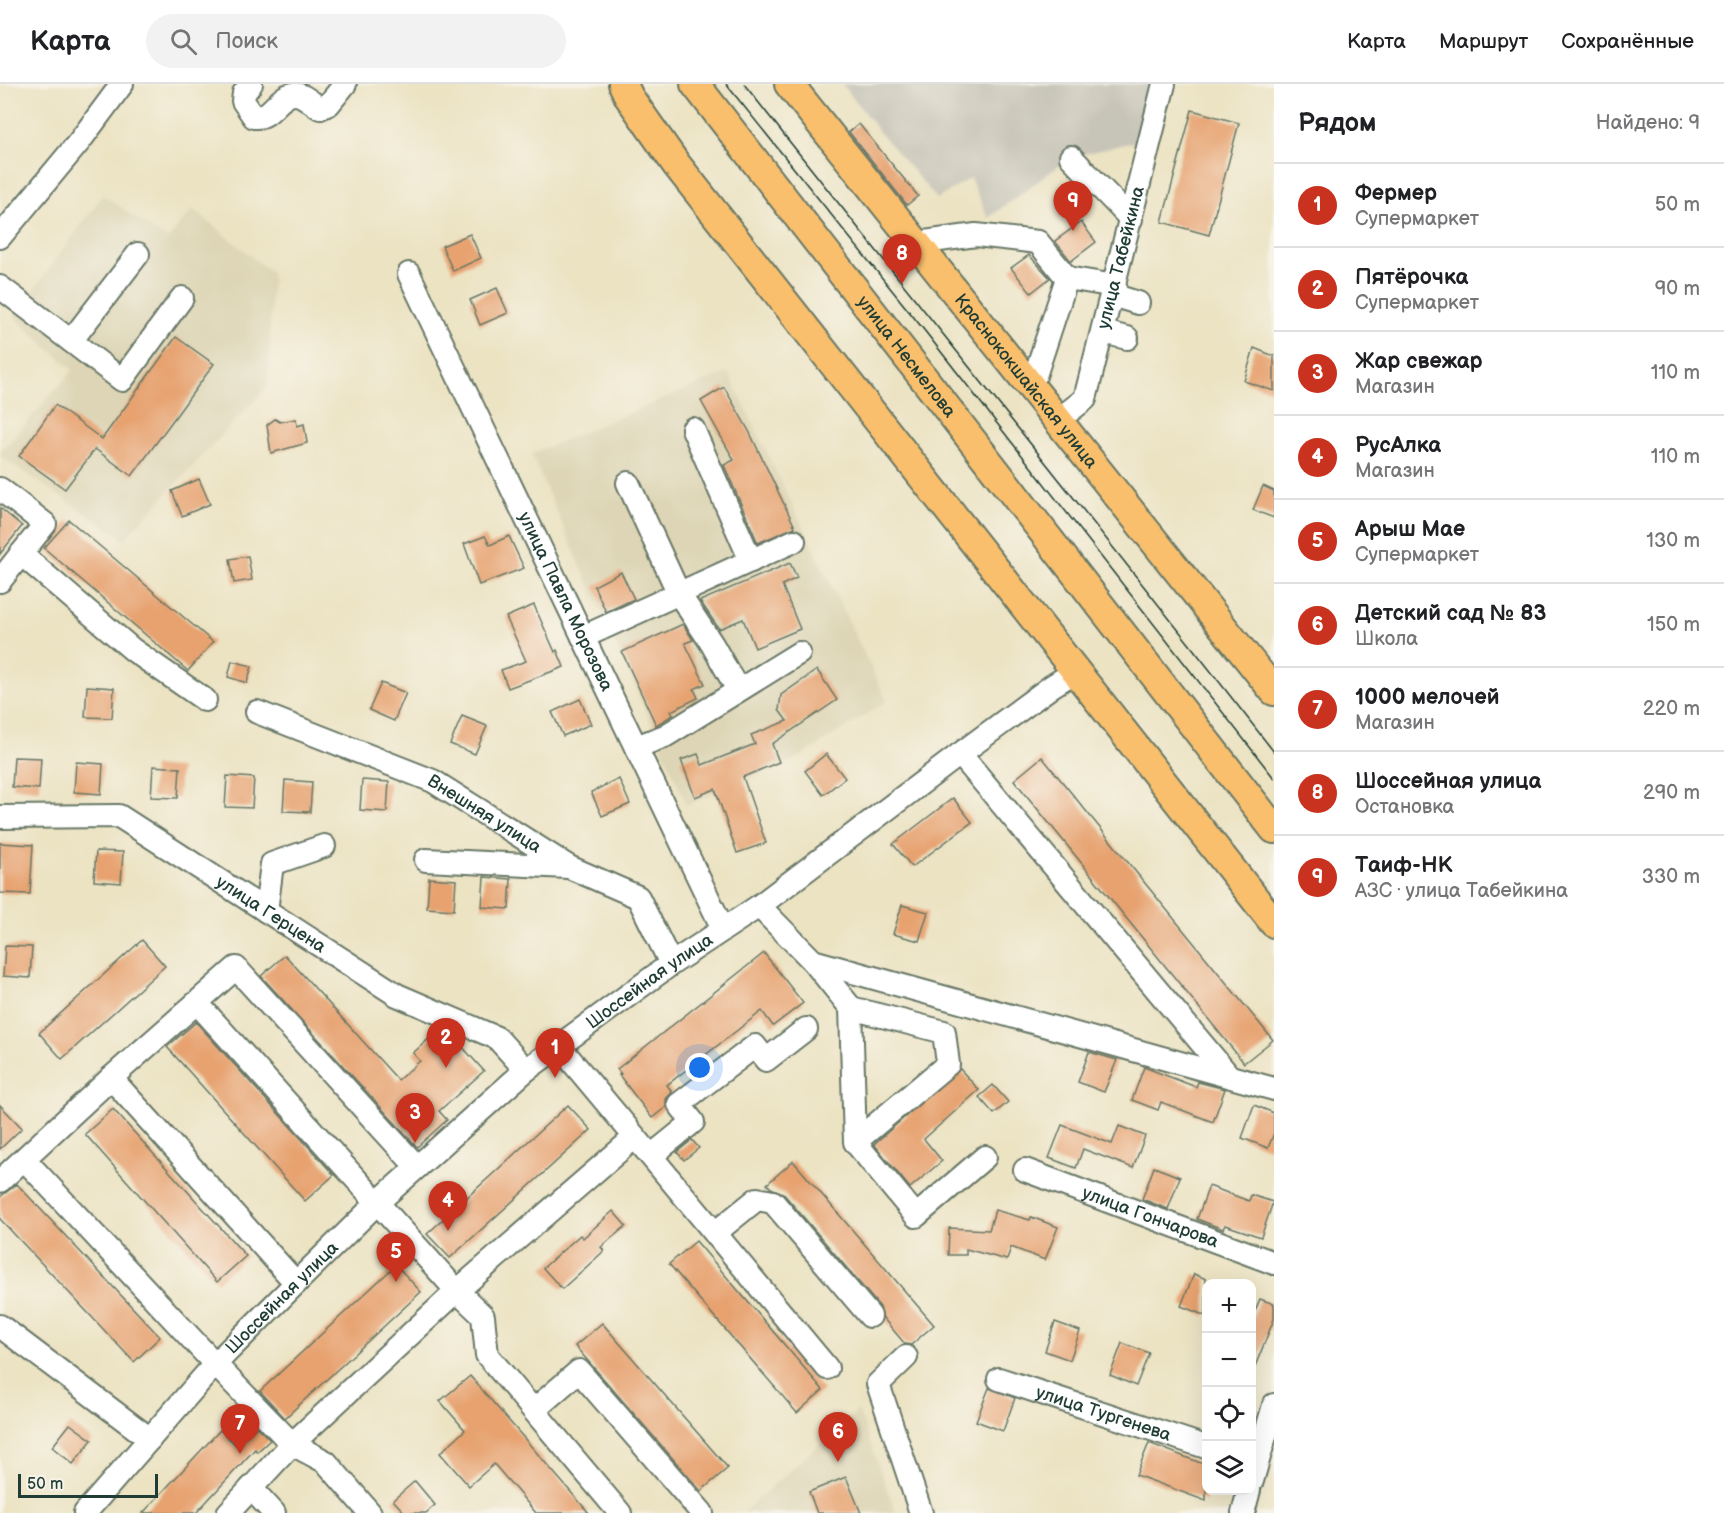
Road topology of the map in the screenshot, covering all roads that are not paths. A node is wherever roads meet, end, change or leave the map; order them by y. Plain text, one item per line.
1 (122, 84) edge
2 (251, 84) edge
3 (345, 84) edge
4 (695, 84) edge
5 (789, 84) edge
6 (1164, 84) edge
7 (623, 88) edge
8 (1071, 157) dead end
9 (1131, 219) junction
10 (0, 237) edge
11 (917, 243) junction
12 (138, 254) dead end
13 (409, 274) dead end
14 (1066, 278) junction
15 (0, 287) edge
16 (1114, 291) junction
17 (182, 298) dead end
18 (1138, 303) dead end
19 (1103, 332) junction
20 (1127, 338) dead end
21 (71, 341) junction
22 (1031, 388) junction
23 (1058, 420) junction
24 (693, 429) dead end
25 (628, 483) dead end
26 (0, 489) edge
27 (794, 541) dead end
28 (21, 554) junction
29 (751, 561) junction
30 (0, 581) edge
31 (679, 594) junction
32 (1232, 637) junction
33 (583, 638) junction
34 (799, 653) dead end
35 (1274, 664) edge
36 (1076, 671) junction
37 (738, 690) junction
38 (1274, 691) edge
39 (205, 700) dead end
40 (257, 712) dead end
41 (636, 747) junction
42 (960, 754) junction
43 (0, 817) edge
44 (1274, 829) edge
45 (324, 846) dead end
46 (426, 860) dead end
47 (569, 867) junction
48 (759, 906) junction
49 (266, 911) junction
50 (1274, 923) edge
51 (723, 929) junction
52 (813, 961) junction
53 (671, 964) junction
54 (197, 1003) junction
55 (851, 1008) junction
56 (806, 1029) dead end
57 (559, 1046) junction
58 (526, 1070) junction
59 (1229, 1076) junction
60 (111, 1078) junction
61 (1274, 1089) edge
62 (635, 1137) junction
63 (855, 1142) junction
64 (651, 1156) junction
65 (985, 1157) dead end
66 (24, 1159) junction
67 (417, 1167) junction
68 (1025, 1170) dead end
69 (0, 1181) edge
70 (378, 1202) junction
71 (715, 1233) junction
72 (1274, 1263) edge
73 (296, 1283) junction
74 (457, 1291) junction
75 (870, 1316) dead end
76 (0, 1326) edge
77 (906, 1357) dead end
78 (215, 1364) junction
79 (826, 1368) dead end
80 (999, 1379) dead end
81 (1274, 1405) edge
82 (534, 1410) junction
83 (150, 1439) junction
84 (292, 1444) junction
85 (1202, 1446) edge
86 (1258, 1468) edge
87 (251, 1488) junction
88 (1248, 1495) edge
89 (85, 1513) edge
90 (228, 1513) edge
91 (273, 1513) edge
92 (370, 1513) edge
93 (620, 1513) edge
94 (702, 1513) edge
95 (921, 1513) edge
96 (1242, 1513) edge

1 - 10 street
2 - 3 street
4 - 44 main road, улица Несмелова
5 - 11 main road, Краснококшайская улица
6 - 9 street, улица Табейкина
7 - 36 main road
8 - 9 street
9 - 16 street, улица Табейкина
11 - 14 street
11 - 22 main road, Краснококшайская улица
12 - 21 street
13 - 33 street, улица Павла Морозова
14 - 16 street
14 - 22 street
15 - 21 street
16 - 18 street
16 - 19 street, улица Табейкина
17 - 21 street
19 - 20 street
19 - 23 street, улица Табейкина
22 - 23 main road, Краснококшайская улица
23 - 32 main road, Краснококшайская улица
24 - 29 street
25 - 31 street
26 - 28 street
27 - 29 street
28 - 30 street
28 - 39 street
29 - 31 street
31 - 33 street
31 - 37 street
32 - 35 street, Краснококшайская улица
32 - 38 main road
33 - 41 street, улица Павла Морозова
34 - 37 street
36 - 42 street, Шоссейная улица
36 - 50 main road
37 - 41 street
40 - 47 street, Внешняя улица
41 - 51 street, улица Павла Морозова
42 - 48 street, Шоссейная улица
42 - 59 street
43 - 49 street, улица Герцена
45 - 49 street
46 - 47 street
47 - 53 street, Внешняя улица
48 - 51 street, Шоссейная улица
48 - 52 street
49 - 58 street, улица Герцена
51 - 53 street, Шоссейная улица
52 - 55 street
52 - 59 street
53 - 57 street, Шоссейная улица
54 - 60 street
54 - 67 street
54 - 70 street
55 - 63 street
55 - 63 street
56 - 64 street
57 - 58 street, Шоссейная улица
57 - 62 street
58 - 67 street, Шоссейная улица
59 - 61 street
60 - 66 street
60 - 73 street
62 - 64 street
62 - 74 street
63 - 65 street
64 - 71 street
66 - 69 street
66 - 78 street
67 - 70 street, Шоссейная улица
68 - 72 street, улица Гончарова
70 - 73 street, Шоссейная улица
70 - 74 street
71 - 75 street
71 - 79 street
73 - 78 street, Шоссейная улица
74 - 82 street
74 - 84 street
76 - 83 street
77 - 95 street
78 - 83 street, Шоссейная улица
78 - 84 street
80 - 85 street, улица Тургенева
81 - 86 street
82 - 93 street
82 - 94 street
83 - 89 street, Шоссейная улица
84 - 87 street
84 - 92 street
87 - 90 street
87 - 91 street
88 - 96 street

